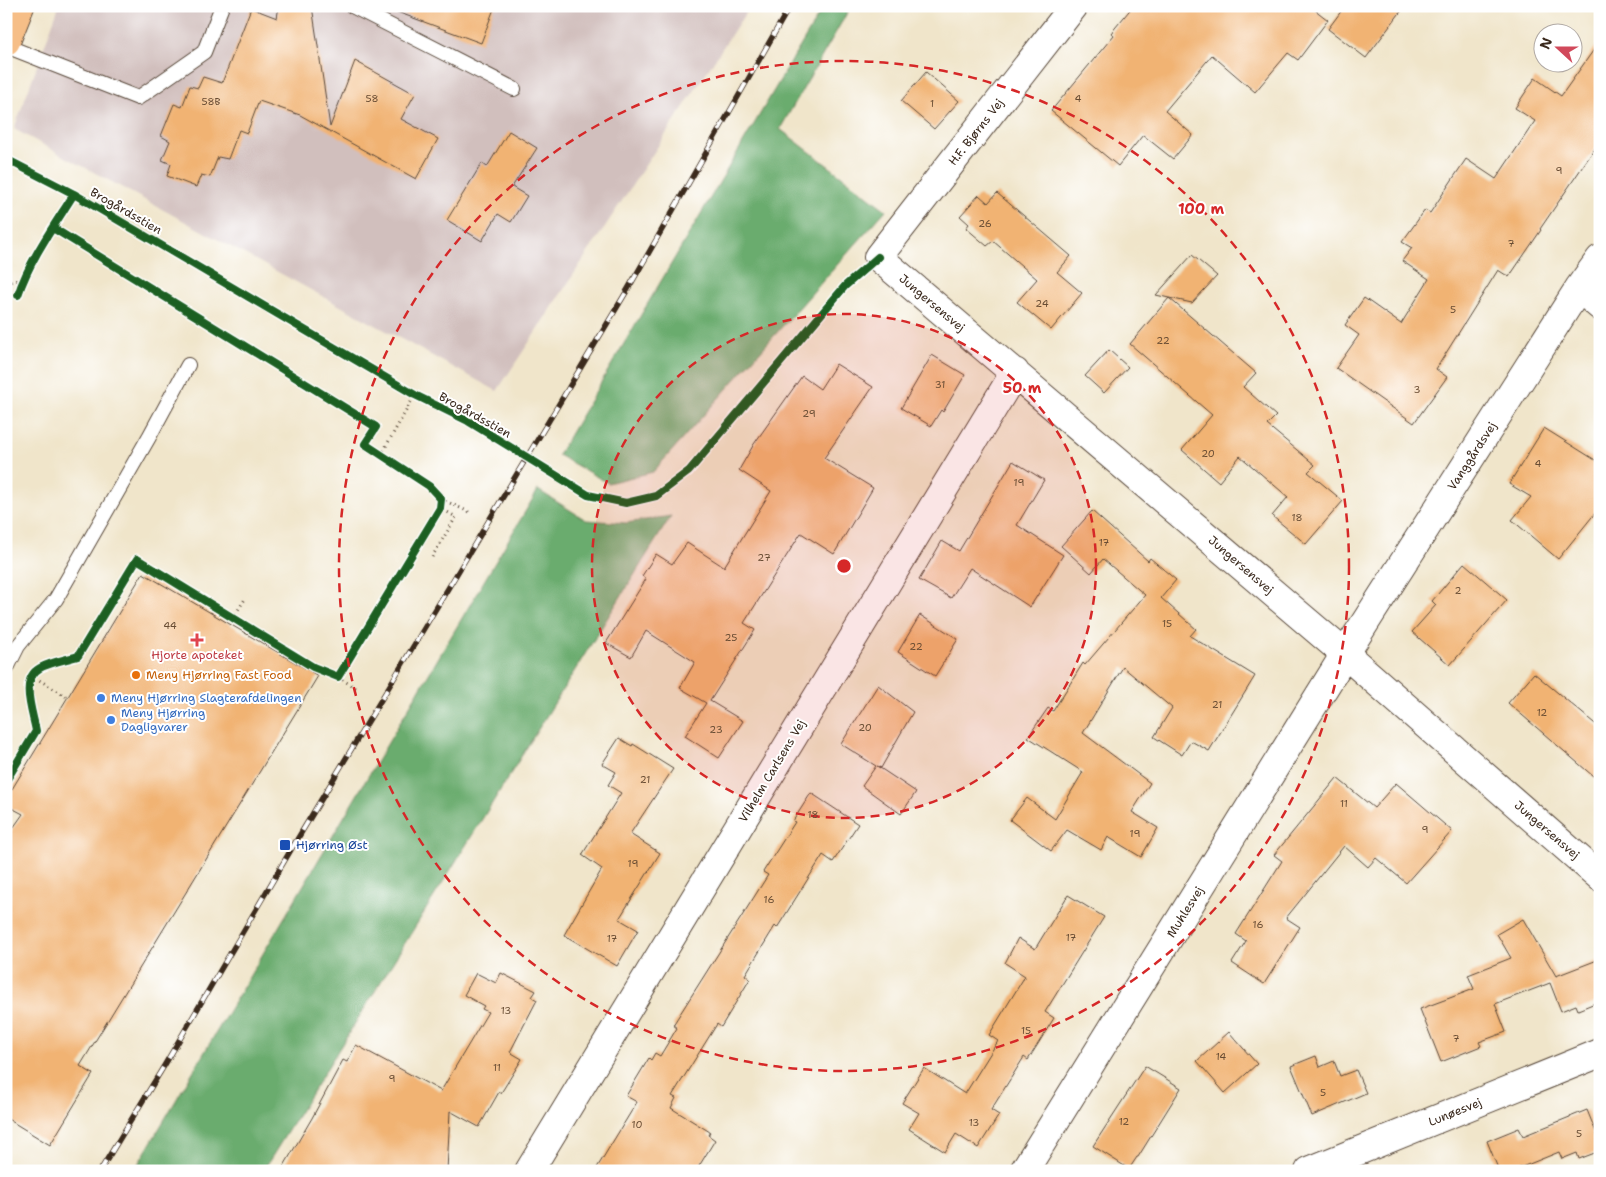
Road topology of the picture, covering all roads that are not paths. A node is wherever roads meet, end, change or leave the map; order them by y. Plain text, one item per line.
1 (222, 6) edge
2 (352, 6) edge
3 (1074, 6) edge
4 (14, 10) edge
5 (6, 41) edge
6 (6, 46) edge
7 (514, 89) dead end
8 (878, 257) joint
9 (1600, 259) edge
10 (1579, 288) junction
11 (1600, 306) edge
12 (188, 365) dead end
13 (1015, 372) junction
14 (10, 645) edge
15 (1346, 654) junction
16 (6, 670) edge
17 (1600, 877) edge
18 (1600, 1053) edge
19 (529, 1171) edge
20 (1024, 1171) edge
21 (1309, 1171) edge

1 - 6 lane
2 - 7 lane
3 - 8 street, H.F. Bjørns Vej
4 - 5 main road
8 - 13 street, Jungersensvej
9 - 10 street, Vanggårdsvej
10 - 11 street
10 - 15 street, Vanggårdsvej
12 - 14 lane
13 - 15 street, Jungersensvej
13 - 19 street, Vilhelm Carlsens Vej
14 - 16 lane
15 - 17 street, Jungersensvej
15 - 20 street, Muhlesvej
18 - 21 street, Lunøesvej

